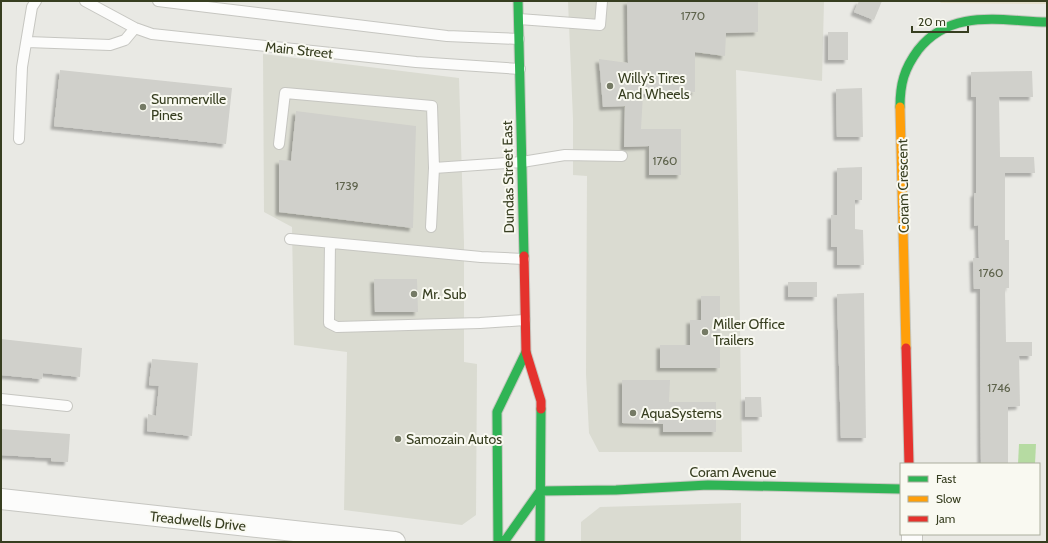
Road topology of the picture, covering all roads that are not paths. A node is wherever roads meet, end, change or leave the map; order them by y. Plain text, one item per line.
1 (36, 1) edge
2 (85, 1) edge
3 (158, 1) edge
4 (518, 1) edge
5 (602, 1) edge
6 (519, 19) junction
7 (1047, 22) edge
8 (135, 28) junction
9 (520, 39) junction
10 (27, 42) junction
11 (520, 69) junction
12 (19, 139) dead end
13 (279, 144) dead end
14 (622, 156) dead end
15 (522, 162) junction
16 (434, 168) junction
17 (431, 227) dead end
18 (290, 240) dead end
19 (330, 243) junction
20 (524, 259) junction
21 (525, 320) junction
22 (526, 352) junction
23 (1, 399) edge
24 (67, 406) dead end
25 (909, 463) edge
26 (900, 489) edge
27 (540, 491) junction
28 (1, 499) edge
29 (395, 542) edge
30 (498, 542) edge
31 (504, 542) edge
32 (540, 542) edge

1 - 10 lane
2 - 8 lane, Main Street
3 - 9 lane
4 - 6 street, Dundas Street East
5 - 6 lane
6 - 9 street, Dundas Street East
7 - 25 street, Coram Crescent
8 - 10 lane
8 - 11 lane, Main Street
9 - 11 street, Dundas Street East
10 - 12 lane
11 - 15 street, Dundas Street East
13 - 16 lane
14 - 15 lane
15 - 16 lane
15 - 20 street, Dundas Street East
16 - 17 lane
18 - 19 lane
19 - 20 lane
19 - 21 lane
20 - 21 street, Dundas Street East
21 - 22 street, Dundas Street East
22 - 27 street, Dundas Street East
22 - 30 street, Dundas Street East
23 - 24 lane
26 - 27 street, Coram Avenue
27 - 31 street
27 - 32 street, Dundas Street East
28 - 29 street, Treadwells Drive

